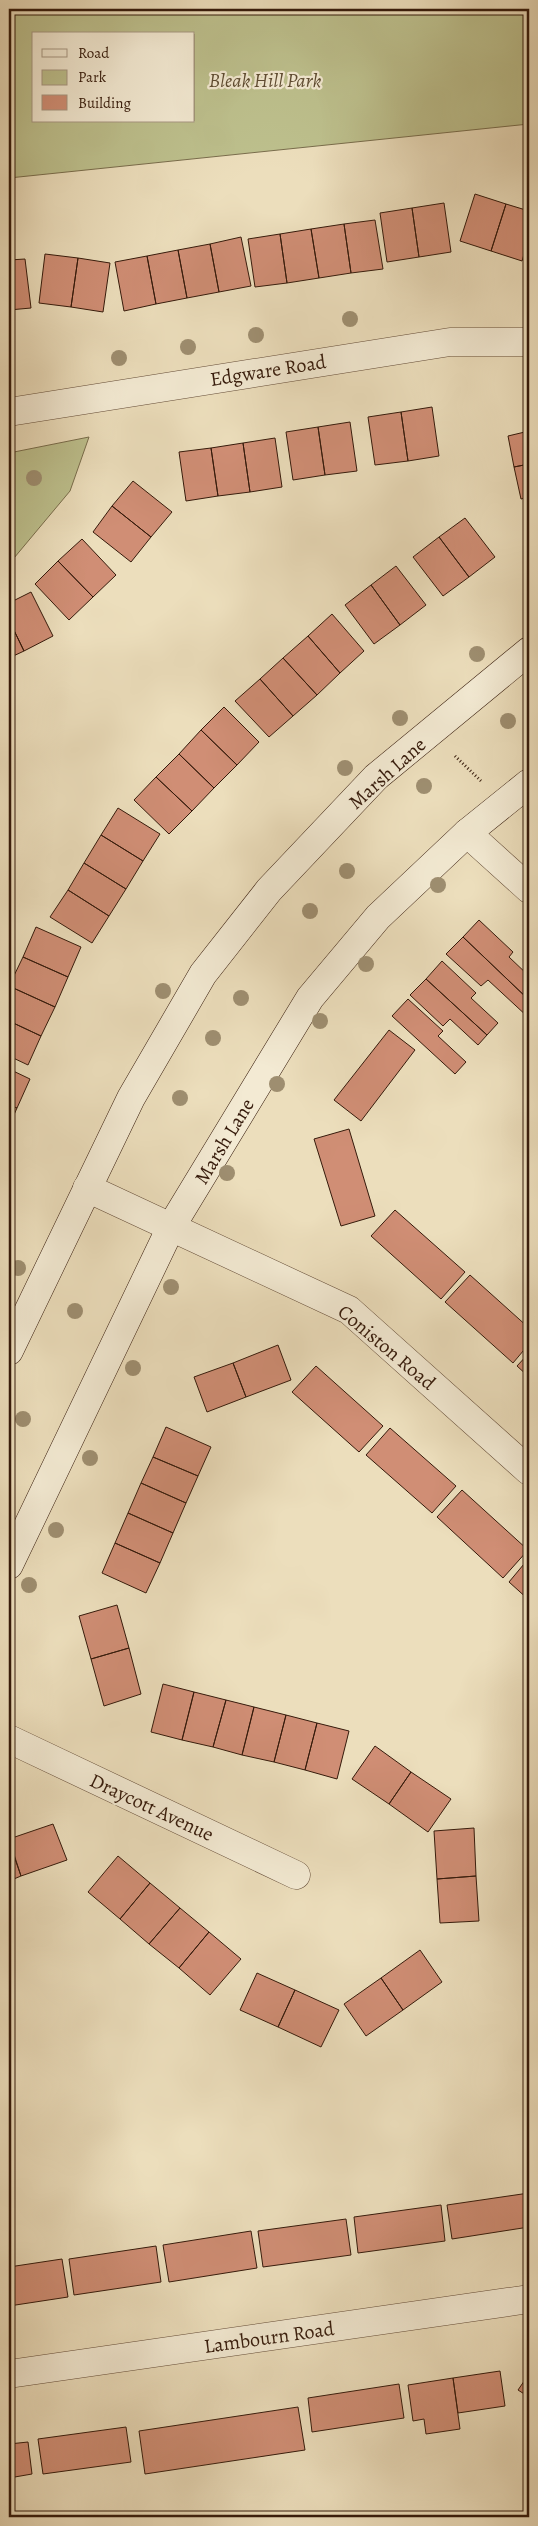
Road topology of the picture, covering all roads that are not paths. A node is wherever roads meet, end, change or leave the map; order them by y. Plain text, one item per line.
1 (529, 342) edge
2 (9, 412) edge
3 (529, 651) edge
4 (529, 783) edge
5 (467, 833) junction
6 (529, 889) edge
7 (87, 1188) junction
8 (172, 1227) junction
9 (9, 1351) edge
10 (529, 1471) edge
11 (9, 1565) edge
12 (9, 1739) edge
13 (296, 1875) dead end
14 (529, 2299) edge
15 (9, 2374) edge

1 - 2 street, Edgware Road
3 - 7 street, Marsh Lane
4 - 5 street, Marsh Lane
5 - 6 street
5 - 8 street, Marsh Lane
7 - 8 street, Coniston Road
7 - 9 street, Marsh Lane
8 - 10 street, Coniston Road
8 - 11 street, Marsh Lane
12 - 13 street, Draycott Avenue
14 - 15 street, Lambourn Road

